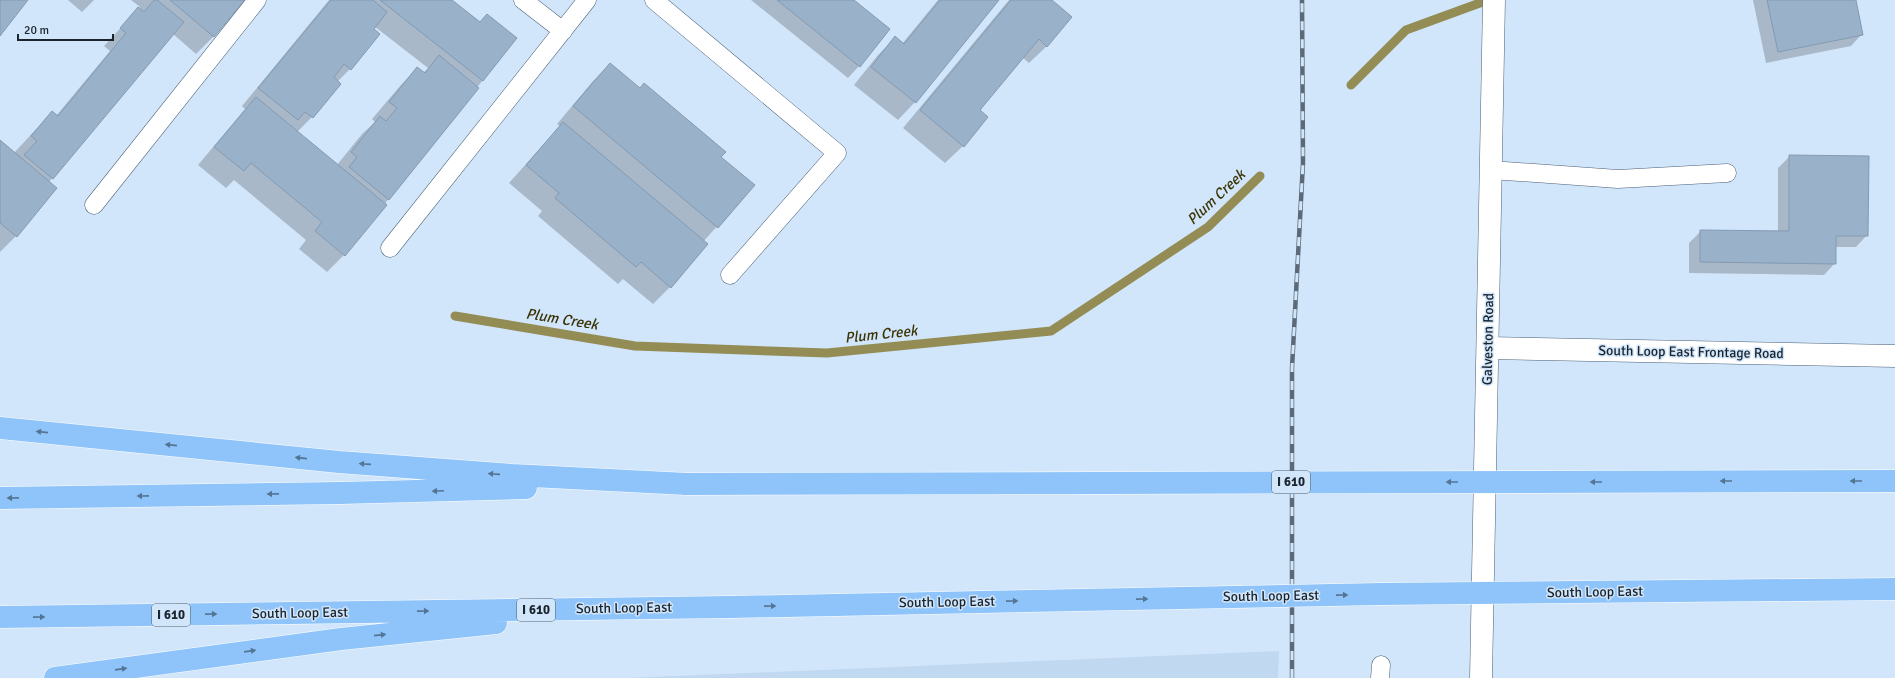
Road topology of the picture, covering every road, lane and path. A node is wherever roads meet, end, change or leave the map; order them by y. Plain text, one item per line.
1 (257, 0) edge
2 (523, 0) edge
3 (588, 0) edge
4 (654, 0) edge
5 (1494, 0) edge
6 (563, 31) junction
7 (1491, 170) junction
8 (1727, 173) dead end
9 (94, 205) dead end
10 (390, 248) dead end
11 (730, 275) dead end
12 (1488, 348) junction
13 (1895, 356) edge
14 (0, 428) edge
15 (1895, 481) edge
16 (687, 484) junction
17 (0, 498) edge
18 (1895, 589) edge
19 (731, 607) junction
20 (0, 617) edge
21 (55, 678) edge
22 (1481, 678) edge

1 - 9 lane
2 - 6 lane
3 - 6 lane
4 - 11 lane
5 - 7 main road, Galveston Road
6 - 10 lane
7 - 8 lane
7 - 12 main road, Galveston Road
12 - 13 main road, South Loop East Frontage Road
12 - 22 main road, Galveston Road
16 -> 14 highway
15 -> 16 highway, I 610, bridge
16 -> 17 highway, I 610
19 -> 18 highway, South Loop East / I 610, bridge
20 -> 19 highway, South Loop East / I 610
21 -> 19 highway

